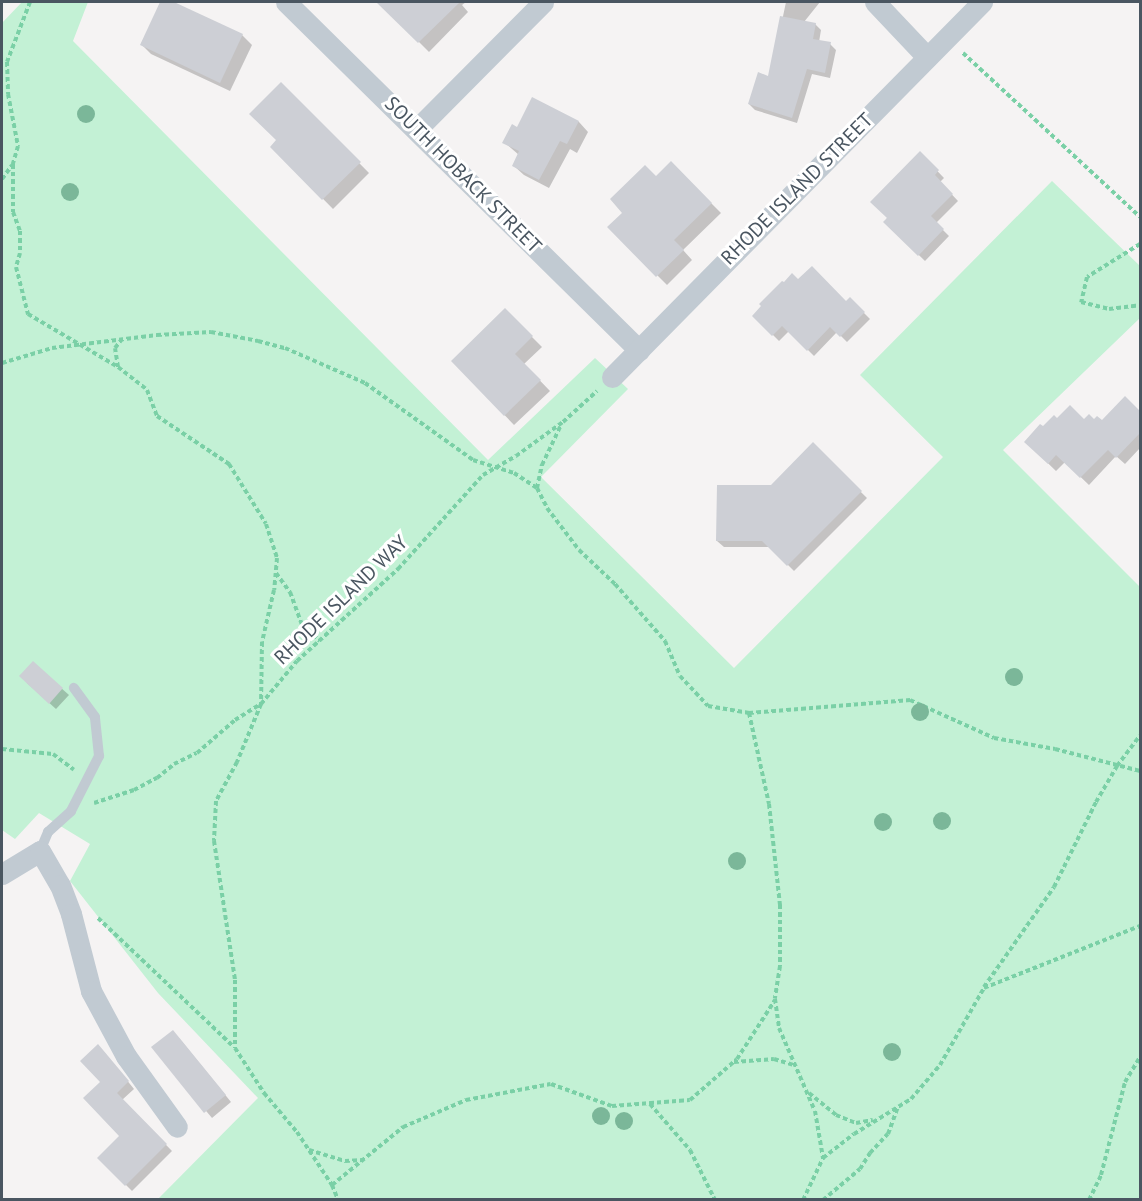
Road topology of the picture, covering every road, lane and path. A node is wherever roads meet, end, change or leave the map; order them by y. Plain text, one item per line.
1 (30, 2) edge
2 (286, 2) edge
3 (543, 2) edge
4 (875, 2) edge
5 (981, 2) edge
6 (946, 38) junction
7 (927, 57) junction
8 (417, 129) junction
9 (13, 164) junction
10 (2, 179) edge
11 (1140, 217) edge
12 (1140, 244) edge
13 (1140, 305) edge
14 (122, 338) junction
15 (79, 343) junction
16 (639, 350) junction
17 (2, 363) edge
18 (118, 367) junction
19 (612, 377) joint
20 (563, 422) junction
21 (492, 468) junction
22 (537, 488) junction
23 (276, 573) junction
24 (320, 641) junction
25 (74, 688) dead end
26 (261, 704) junction
27 (749, 713) junction
28 (1140, 736) edge
29 (2, 749) edge
30 (1117, 766) junction
31 (1140, 771) edge
32 (80, 774) dead end
33 (71, 811) junction
34 (40, 851) junction
35 (2, 874) edge
36 (71, 914) junction
37 (1140, 926) edge
38 (984, 988) junction
39 (775, 999) junction
40 (235, 1048) junction
41 (1140, 1056) edge
42 (733, 1062) junction
43 (795, 1066) junction
44 (807, 1091) junction
45 (649, 1103) junction
46 (898, 1107) junction
47 (877, 1120) junction
48 (177, 1127) dead end
49 (309, 1150) junction
50 (822, 1158) junction
51 (364, 1160) junction
52 (333, 1185) junction
53 (338, 1200) edge
54 (715, 1200) edge
55 (803, 1200) edge
56 (823, 1200) edge
57 (1089, 1200) edge

1 - 9 path
2 - 8 street, SOUTH HOBACK STREET
3 - 8 street
4 - 7 street
5 - 6 street, RHODE ISLAND STREET
6 - 7 street, RHODE ISLAND STREET
6 - 11 path
7 - 16 street, RHODE ISLAND STREET
8 - 16 street, SOUTH HOBACK STREET
9 - 10 path
9 - 15 path
12 - 13 path
14 - 15 path
14 - 18 path
14 - 21 path
15 - 17 path
15 - 18 path
16 - 19 street, RHODE ISLAND STREET
18 - 23 path
19 - 20 path, RHODE ISLAND WAY
20 - 21 path, RHODE ISLAND WAY
20 - 22 path
21 - 22 path
21 - 24 path, RHODE ISLAND WAY
22 - 27 path
23 - 24 path
23 - 26 path
24 - 26 path, RHODE ISLAND WAY
25 - 33 lane
26 - 33 path, RHODE ISLAND WAY
26 - 40 path
27 - 30 path
27 - 39 path
28 - 30 path
29 - 32 path
30 - 31 path
30 - 38 path
33 - 34 lane
34 - 35 street
34 - 36 street
36 - 40 path
36 - 48 street
37 - 38 path
38 - 46 path
39 - 42 path
39 - 43 path
40 - 49 path
41 - 57 path
42 - 43 path
42 - 45 path
43 - 44 path
44 - 47 path
44 - 50 path
45 - 51 path
45 - 54 path
46 - 47 path
46 - 56 path
47 - 50 path
49 - 51 path
49 - 52 path
50 - 55 path
51 - 52 path
52 - 53 path

